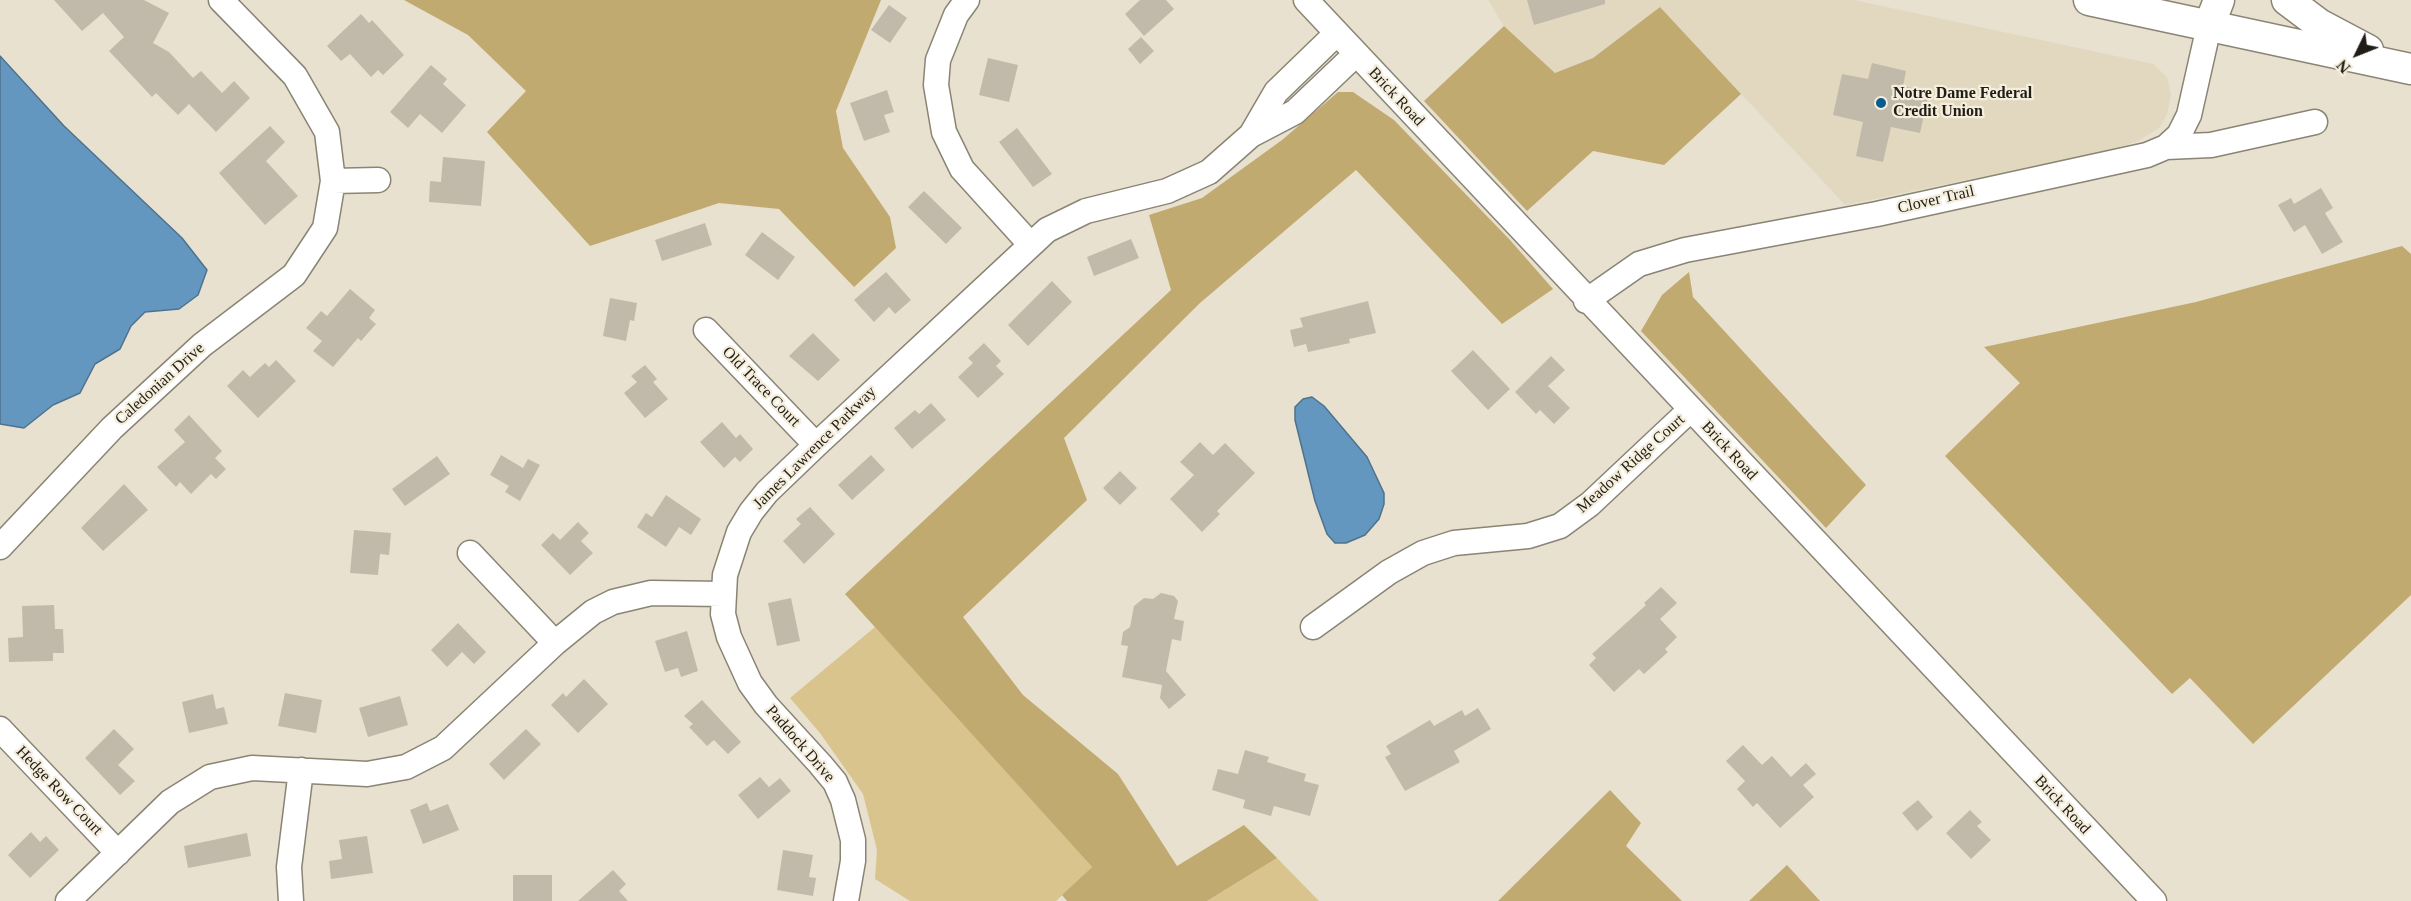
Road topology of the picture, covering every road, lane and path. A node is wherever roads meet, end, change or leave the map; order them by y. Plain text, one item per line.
1 (221, 0) edge
2 (967, 0) edge
3 (1306, 0) edge
4 (2089, 0) edge
5 (2287, 0) edge
6 (2213, 9) edge
7 (1337, 33) junction
8 (1356, 54) junction
9 (2404, 68) edge
10 (2315, 122) dead end
11 (1251, 135) junction
12 (2166, 147) junction
13 (378, 180) dead end
14 (333, 181) junction
15 (1030, 244) junction
16 (1586, 301) junction
17 (706, 330) dead end
18 (1690, 410) junction
19 (816, 445) junction
20 (0, 547) edge
21 (470, 553) dead end
22 (723, 594) junction
23 (1313, 627) dead end
24 (555, 643) junction
25 (0, 729) edge
26 (301, 770) junction
27 (118, 853) junction
28 (68, 901) edge
29 (291, 901) edge
30 (846, 901) edge
31 (2154, 901) edge

1 - 14 street
2 - 15 street
3 - 7 street, Brick Road
4 - 6 main road
5 - 9 main road
6 - 9 main road
6 - 12 street
7 - 8 street, Brick Road
7 - 11 street, James Lawrence Parkway
8 - 11 street, James Lawrence Parkway
8 - 16 street, Brick Road
10 - 12 street
11 - 15 street, James Lawrence Parkway
12 - 16 street, Clover Trail
13 - 14 street
14 - 20 street, Caledonian Drive
15 - 19 street, James Lawrence Parkway
16 - 18 street, Brick Road
17 - 19 street, Old Trace Court
18 - 23 street, Meadow Ridge Court
18 - 31 street, Brick Road
19 - 22 street, James Lawrence Parkway
21 - 24 street
22 - 24 street
22 - 30 street, Paddock Drive
24 - 26 street
25 - 27 street, Hedge Row Court
26 - 27 street
26 - 29 street
27 - 28 street

